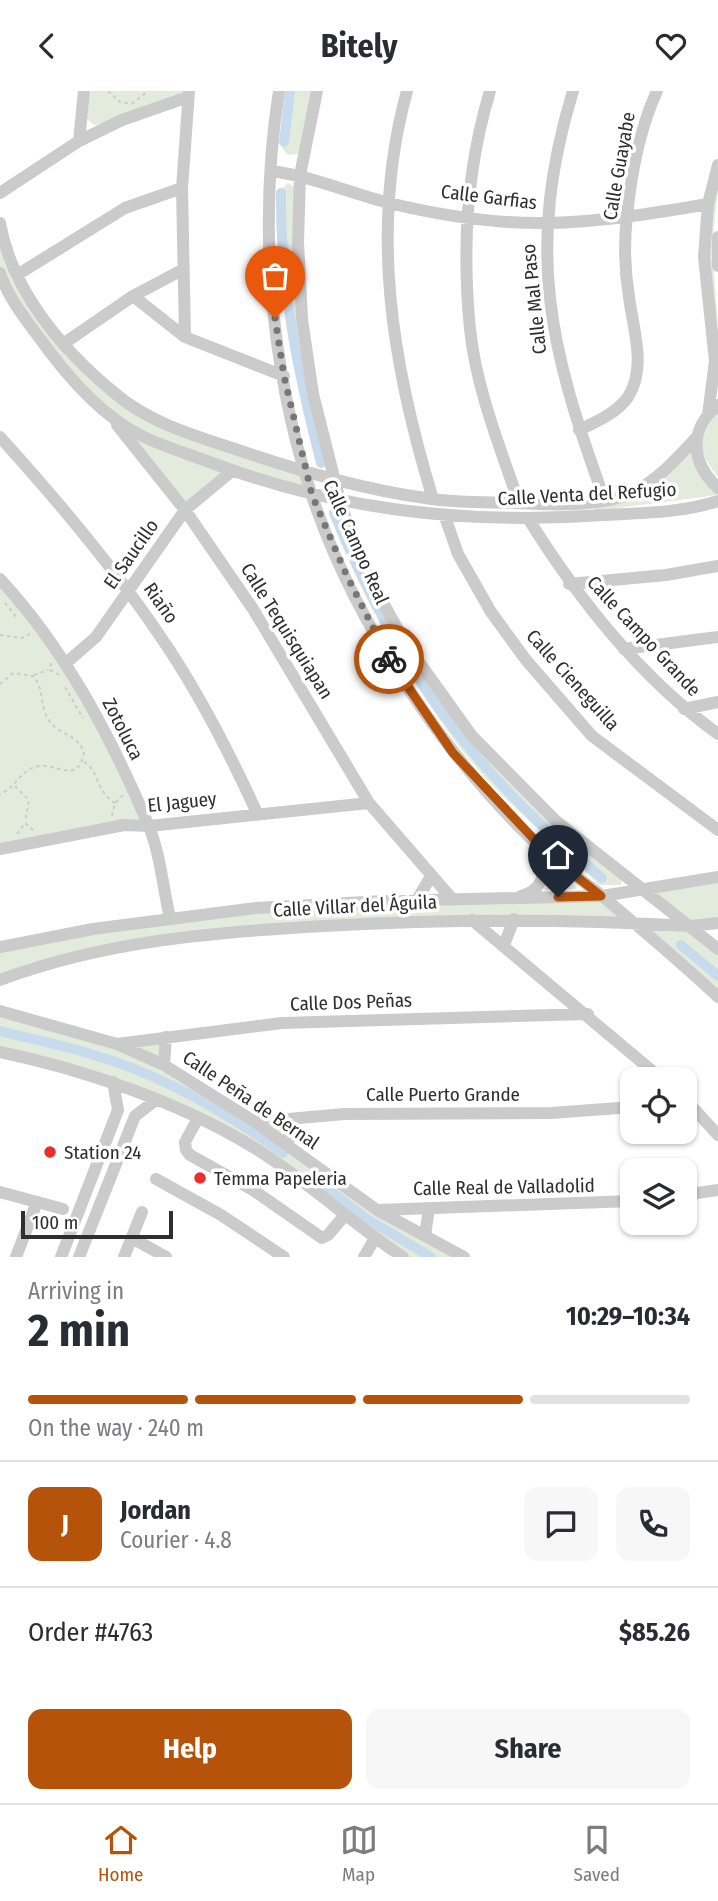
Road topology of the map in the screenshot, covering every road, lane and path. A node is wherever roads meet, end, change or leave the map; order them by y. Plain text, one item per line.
1 (84, 91) edge
2 (108, 91) edge
3 (148, 91) edge
4 (279, 91) edge
5 (317, 91) edge
6 (407, 91) edge
7 (490, 91) edge
8 (573, 91) edge
9 (657, 91) edge
10 (189, 94) edge
11 (79, 141) junction
12 (718, 165) edge
13 (271, 171) junction
14 (300, 174) junction
15 (182, 188) junction
16 (0, 193) edge
17 (388, 203) junction
18 (708, 204) junction
19 (466, 216) junction
20 (627, 217) junction
21 (0, 223) edge
22 (546, 223) junction
23 (718, 237) edge
24 (718, 266) edge
25 (182, 270) junction
26 (0, 273) edge
27 (17, 275) junction
28 (3, 294) edge
29 (133, 296) junction
30 (185, 337) junction
31 (63, 344) junction
32 (284, 376) junction
33 (118, 396) junction
34 (718, 405) edge
35 (106, 411) junction
36 (708, 415) junction
37 (579, 430) junction
38 (0, 437) edge
39 (696, 437) junction
40 (232, 471) junction
41 (306, 472) junction
42 (334, 481) junction
43 (718, 488) edge
44 (312, 495) junction
45 (433, 499) junction
46 (604, 499) junction
47 (340, 501) junction
48 (718, 501) edge
49 (519, 503) junction
50 (185, 510) junction
51 (445, 517) junction
52 (529, 520) junction
53 (718, 566) edge
54 (0, 579) edge
55 (569, 584) junction
56 (129, 591) junction
57 (30, 633) dead end
58 (0, 635) edge
59 (718, 636) edge
60 (624, 649) junction
61 (63, 669) junction
62 (50, 670) dead end
63 (33, 676) junction
64 (0, 684) edge
65 (718, 702) edge
66 (684, 709) junction
67 (89, 727) dead end
68 (718, 734) edge
69 (83, 762) junction
70 (14, 786) junction
71 (121, 786) dead end
72 (0, 794) edge
73 (125, 794) junction
74 (128, 801) dead end
75 (115, 803) junction
76 (369, 803) junction
77 (257, 813) junction
78 (121, 816) dead end
79 (25, 823) dead end
80 (149, 826) junction
81 (718, 830) edge
82 (0, 849) edge
83 (547, 853) junction
84 (430, 876) junction
85 (718, 877) edge
86 (648, 891) junction
87 (601, 896) junction
88 (514, 898) junction
89 (417, 900) junction
90 (453, 900) junction
91 (170, 918) junction
92 (514, 919) junction
93 (472, 920) junction
94 (631, 923) junction
95 (718, 923) edge
96 (691, 926) junction
97 (504, 945) junction
98 (0, 947) edge
99 (718, 949) edge
100 (0, 980) edge
101 (718, 997) edge
102 (0, 1010) edge
103 (588, 1014) junction
104 (166, 1037) junction
105 (117, 1044) junction
106 (0, 1052) edge
107 (164, 1065) junction
108 (648, 1067) edge
109 (113, 1083) junction
110 (156, 1100) junction
111 (620, 1108) edge
112 (697, 1111) edge
113 (293, 1119) junction
114 (197, 1120) junction
115 (255, 1122) junction
116 (718, 1135) edge
117 (291, 1149) junction
118 (282, 1167) junction
119 (156, 1179) dead end
120 (89, 1189) junction
121 (718, 1190) edge
122 (0, 1192) edge
123 (697, 1193) edge
124 (102, 1196) junction
125 (37, 1202) junction
126 (620, 1202) edge
127 (429, 1208) junction
128 (63, 1209) dead end
129 (377, 1210) junction
130 (142, 1212) dead end
131 (345, 1215) junction
132 (425, 1236) junction
133 (132, 1238) junction
134 (375, 1238) junction
135 (16, 1257) edge
136 (61, 1257) edge
137 (79, 1257) edge
138 (124, 1257) edge
139 (166, 1257) edge
140 (284, 1257) edge
141 (364, 1257) edge
142 (403, 1257) edge
143 (464, 1257) edge

1 - 11 street
2 - 3 path
4 - 13 street, Calle Campo Real
5 - 14 street, Calle Campo Real
6 - 17 street
7 - 19 street
8 - 22 street, Calle Mal Paso
9 - 20 street, Calle Guayabe
10 - 11 street
10 - 15 street
11 - 16 street
12 - 18 street
13 - 14 street, Calle Garfias
13 - 32 street, Calle Campo Real
14 - 17 street, Calle Garfias
14 - 42 street, Calle Campo Real
15 - 25 street
15 - 27 street
17 - 19 street, Calle Garfias
17 - 45 street
18 - 20 street, Calle Garfias
18 - 36 street
19 - 22 street, Calle Garfias
19 - 49 street
20 - 22 street, Calle Garfias
20 - 37 street, Calle Guayabe
21 - 27 street, Calle Venta del Refugio
22 - 37 street, Calle Mal Paso
23 - 24 street
25 - 29 street
25 - 30 street
26 - 28 street, Calle Venta del Refugio
27 - 31 street, Calle Venta del Refugio
28 - 35 street, Calle Venta del Refugio
29 - 30 street
29 - 31 street
30 - 32 street
31 - 33 street, Calle Venta del Refugio
32 - 41 street, Calle Campo Real
33 - 35 street
33 - 41 street, Calle Venta del Refugio
34 - 36 street
35 - 40 street, Calle Venta del Refugio
35 - 50 street, Calle Tequisquiapan
36 - 39 street, Calle Venta del Refugio
37 - 46 street, Calle Mal Paso
38 - 56 street, Riaño
39 - 43 street
39 - 46 street, Calle Venta del Refugio
40 - 44 street, Calle Venta del Refugio
40 - 50 street, El Saucillo
41 - 42 street, Calle Venta del Refugio
41 - 44 street, Calle Campo Real
42 - 45 street, Calle Venta del Refugio
42 - 47 street, Calle Campo Real
44 - 47 street, Calle Venta del Refugio
44 - 83 street, Calle Campo Real
45 - 49 street, Calle Venta del Refugio
46 - 49 street, Calle Venta del Refugio
47 - 51 street, Calle Venta del Refugio
47 - 86 street, Calle Campo Real
48 - 52 street, Calle Venta del Refugio
50 - 56 street, El Saucillo
50 - 76 street, Calle Tequisquiapan
51 - 52 street, Calle Venta del Refugio
51 - 81 street, Calle Cieneguilla
52 - 55 street, Calle Campo Grande
53 - 55 street
54 - 61 street, Zotoluca
55 - 60 street, Calle Campo Grande
56 - 61 street, El Saucillo
56 - 77 street, Riaño
57 - 58 path
59 - 60 street
60 - 66 street, Calle Campo Grande
61 - 67 path
61 - 80 street, Zotoluca
62 - 63 path
63 - 64 path
63 - 69 path
65 - 66 street
66 - 68 street, Calle Campo Grande
69 - 70 path
69 - 75 path
70 - 72 path
70 - 79 path
71 - 73 path
73 - 74 path
73 - 75 path
75 - 78 path
76 - 77 street, El Jaguey
76 - 84 street, Calle Tequisquiapan
77 - 80 street, El Jaguey
80 - 82 street, El Jaguey
80 - 91 street, Zotoluca
83 - 87 street, Calle Campo Real
83 - 88 street
84 - 89 street
84 - 90 street, Calle Tequisquiapan
85 - 86 street, Calle Villar del Águila
86 - 87 street, Calle Villar del Águila
86 - 96 street, Calle Campo Real
87 - 88 street, Calle Villar del Águila
87 - 94 street, Calle Campo Real
88 - 90 street, Calle Villar del Águila
89 - 90 street, Calle Villar del Águila
89 - 91 street, Calle Villar del Águila
91 - 98 street, Calle Villar del Águila
92 - 93 street, Calle Villar del Águila
92 - 94 street, Calle Villar del Águila
92 - 97 street
93 - 97 street
93 - 100 street, Calle Villar del Águila
94 - 96 street, Calle Villar del Águila
94 - 101 street, Calle Campo Real
95 - 96 street, Calle Villar del Águila
96 - 99 street, Calle Campo Real
97 - 103 street
102 - 105 street, Calle Peña de Bernal
103 - 104 street, Calle Dos Peñas
103 - 108 street
104 - 105 street, Calle Dos Peñas
104 - 107 street
105 - 107 street, Calle Peña de Bernal
106 - 109 street, Calle Peña de Bernal
107 - 115 street, Calle Peña de Bernal
109 - 110 street, Calle Peña de Bernal
109 - 120 street
110 - 114 street, Calle Peña de Bernal
110 - 124 street
111 - 113 street, Calle Puerto Grande
112 - 116 street
113 - 115 street, Calle Puerto Grande
113 - 117 street
114 - 118 street, Calle Peña de Bernal
114 - 131 street
115 - 117 street, Calle Peña de Bernal
117 - 118 street
117 - 129 street, Calle Peña de Bernal
118 - 131 street, Calle Peña de Bernal
119 - 140 street
120 - 124 street
120 - 136 street
121 - 123 street
122 - 125 street
124 - 137 street
125 - 128 street
125 - 135 street
126 - 127 street, Calle Real de Valladolid
127 - 129 street, Calle Real de Valladolid
127 - 132 street
129 - 132 street, Calle Peña de Bernal
130 - 133 street
131 - 134 street, Calle Peña de Bernal
132 - 143 street, Calle Peña de Bernal
133 - 138 street
133 - 139 street
134 - 141 street
134 - 142 street, Calle Peña de Bernal

